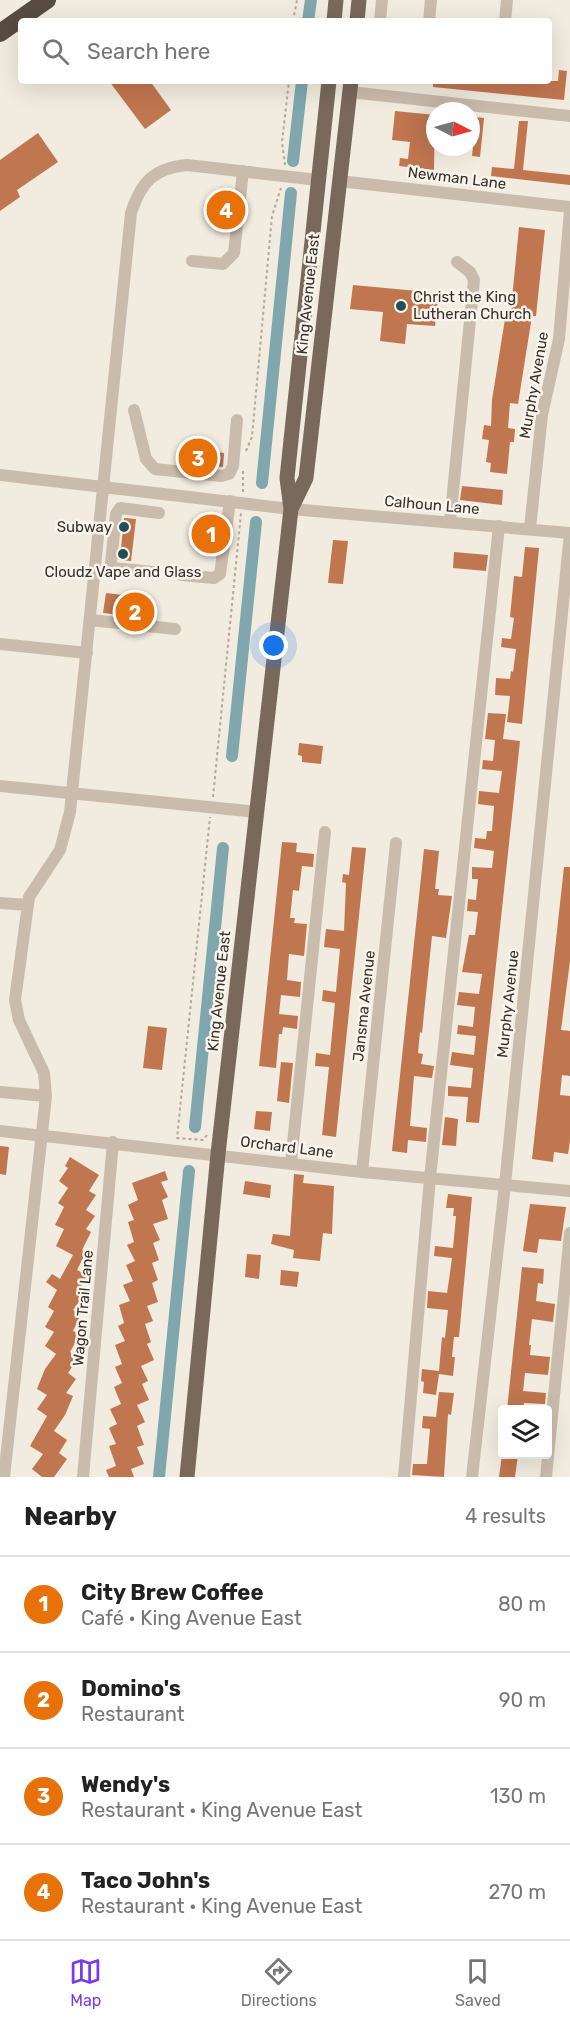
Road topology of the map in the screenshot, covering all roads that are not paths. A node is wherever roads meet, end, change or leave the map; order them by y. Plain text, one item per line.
1 (47, 0) edge
2 (336, 0) edge
3 (359, 0) edge
4 (382, 0) edge
5 (431, 0) edge
6 (507, 0) edge
7 (21, 18) edge
8 (334, 18) edge
9 (357, 18) edge
10 (380, 18) edge
11 (429, 18) edge
12 (505, 18) edge
13 (18, 20) edge
14 (0, 33) edge
15 (328, 84) edge
16 (350, 87) edge
17 (570, 116) edge
18 (243, 171) junction
19 (318, 180) junction
20 (339, 181) junction
21 (570, 207) edge
22 (570, 211) edge
23 (192, 261) dead end
24 (457, 262) dead end
25 (326, 296) junction
26 (134, 410) dead end
27 (237, 420) dead end
28 (0, 475) edge
29 (104, 487) junction
30 (236, 502) junction
31 (291, 509) junction
32 (159, 513) dead end
33 (450, 522) junction
34 (499, 526) junction
35 (530, 528) junction
36 (570, 533) edge
37 (153, 572) dead end
38 (181, 574) dead end
39 (90, 620) junction
40 (175, 629) dead end
41 (0, 644) edge
42 (87, 653) junction
43 (0, 786) edge
44 (73, 794) junction
45 (257, 812) junction
46 (325, 832) dead end
47 (396, 843) dead end
48 (0, 903) edge
49 (28, 905) junction
50 (0, 1092) edge
51 (46, 1096) junction
52 (0, 1131) edge
53 (41, 1136) junction
54 (113, 1142) junction
55 (218, 1154) junction
56 (291, 1163) junction
57 (362, 1172) junction
58 (430, 1178) junction
59 (505, 1185) junction
60 (570, 1191) edge
61 (570, 1233) edge
62 (4, 1477) edge
63 (83, 1477) edge
64 (187, 1477) edge
65 (404, 1477) edge
66 (472, 1477) edge
67 (546, 1477) edge

1 - 7 highway
2 - 8 main road
3 - 9 main road
4 - 10 street
5 - 11 street
6 - 12 street
13 - 14 highway
15 - 19 main road, King Avenue East
15 - 20 main road
16 - 17 street
16 - 20 main road, King Avenue East
18 - 19 street
18 - 23 street
18 - 29 street
19 - 25 main road
19 - 31 main road, King Avenue East
20 - 21 street, Newman Lane
20 - 25 main road, King Avenue East
22 - 35 street, Murphy Avenue
24 - 33 street
25 - 31 main road, King Avenue East
26 - 27 street
28 - 29 street, Calhoun Lane
29 - 30 street, Calhoun Lane
29 - 39 street
30 - 31 street, Calhoun Lane
30 - 38 street
31 - 33 street, Calhoun Lane
31 - 45 main road, King Avenue East
32 - 37 street
33 - 34 street, Calhoun Lane
34 - 35 street, Calhoun Lane
34 - 58 street
35 - 36 street, Calhoun Lane
36 - 59 street, Murphy Avenue
39 - 40 street
39 - 42 street
41 - 42 street
42 - 44 street
43 - 44 street
44 - 45 street
44 - 49 street
45 - 55 main road, King Avenue East
46 - 56 street
47 - 57 street, Jansma Avenue
48 - 49 street
49 - 51 street
50 - 51 street
51 - 53 street
52 - 53 street, Orchard Lane
53 - 54 street, Orchard Lane
53 - 62 street
54 - 55 street, Orchard Lane
54 - 63 street, Wagon Trail Lane
55 - 56 street, Orchard Lane
55 - 64 main road, King Avenue East
56 - 57 street, Orchard Lane
57 - 58 street, Orchard Lane
58 - 59 street, Orchard Lane
58 - 65 street
59 - 60 street, Orchard Lane
59 - 66 street, Murphy Avenue
61 - 67 street

